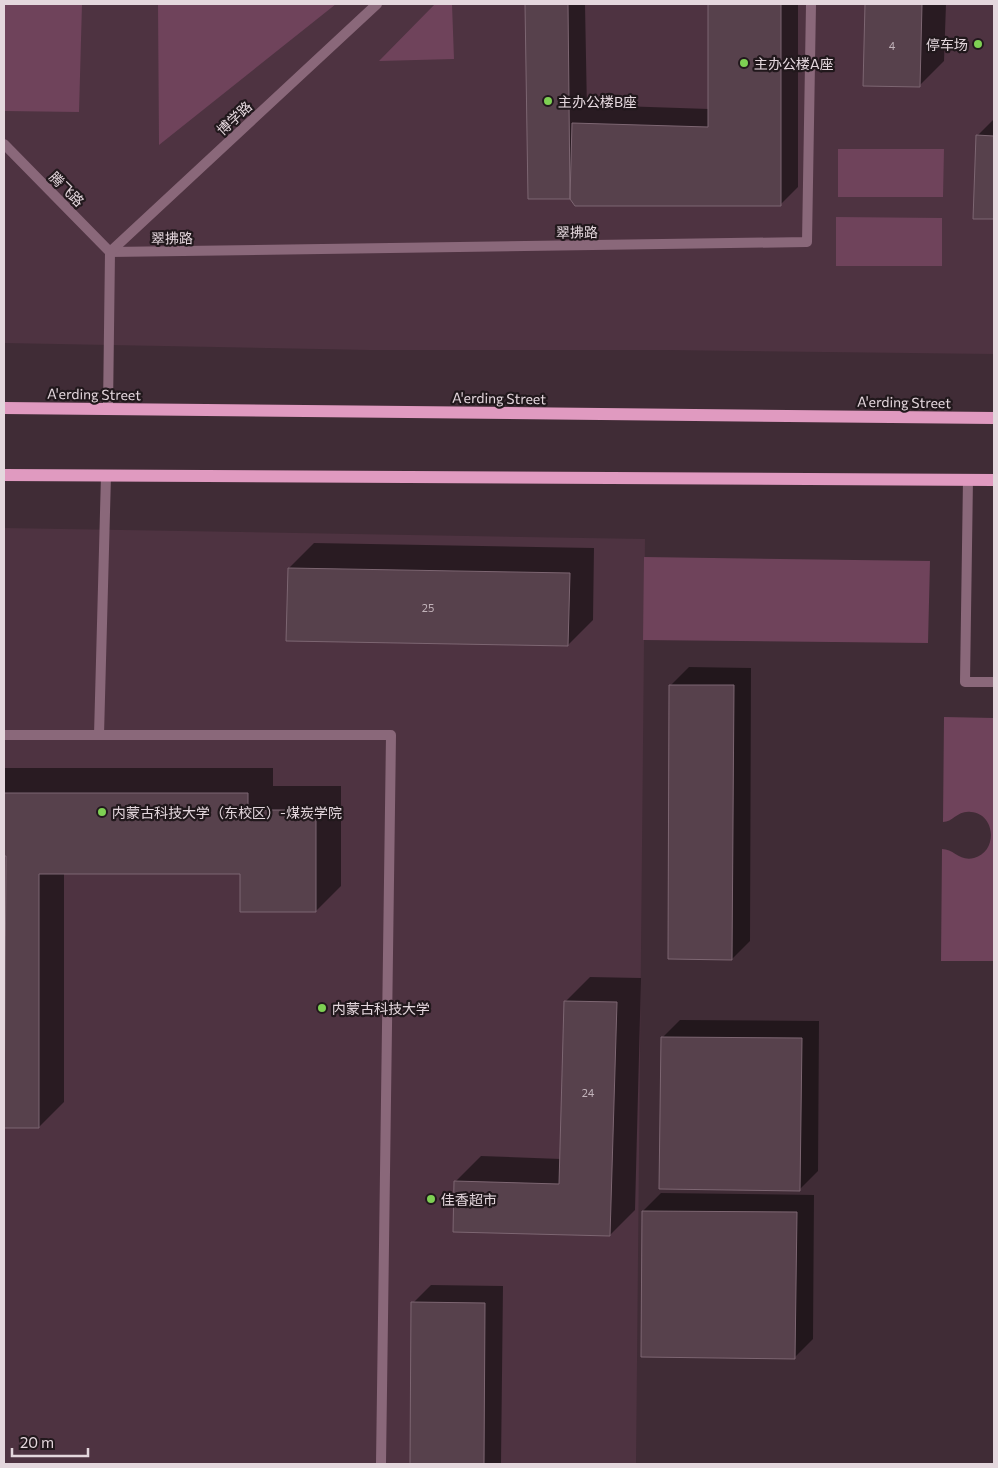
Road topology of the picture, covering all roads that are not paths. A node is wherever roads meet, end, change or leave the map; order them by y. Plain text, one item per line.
1 (377, 4) edge
2 (811, 4) edge
3 (4, 144) edge
4 (110, 252) junction
5 (4, 408) edge
6 (108, 409) junction
7 (994, 418) edge
8 (4, 475) edge
9 (106, 475) junction
10 (968, 479) junction
11 (994, 480) edge
12 (994, 682) edge
13 (4, 736) edge
14 (99, 736) junction
15 (381, 1464) edge

1 - 4 street, 博学路
2 - 4 street, 翠拂路
3 - 4 street, 腾飞路
4 - 6 street
5 - 6 main road, A'erding Street
6 - 7 main road, A'erding Street
8 - 9 main road
9 - 10 main road
9 - 14 street
10 - 11 main road
10 - 12 street
13 - 14 street
14 - 15 street

